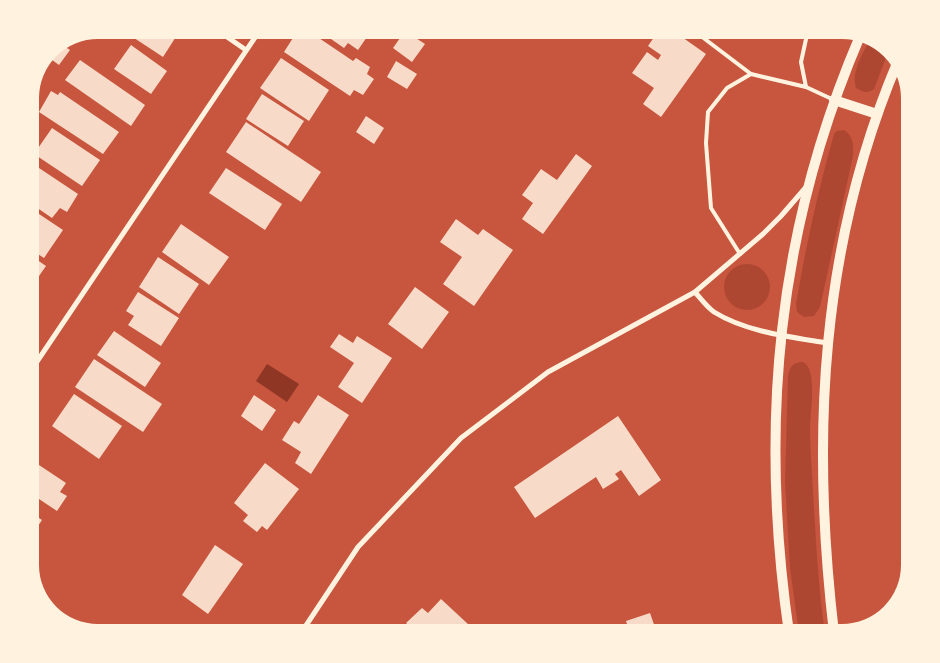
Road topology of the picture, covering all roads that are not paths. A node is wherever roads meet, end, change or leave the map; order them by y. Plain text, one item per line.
1 (230, 39) edge
2 (254, 39) edge
3 (705, 39) edge
4 (806, 39) edge
5 (858, 41) edge
6 (246, 50) junction
7 (894, 70) edge
8 (751, 74) junction
9 (806, 86) junction
10 (834, 100) junction
11 (877, 114) junction
12 (808, 184) junction
13 (740, 254) junction
14 (695, 292) junction
15 (781, 336) junction
16 (827, 343) junction
17 (39, 359) edge
18 (307, 624) edge
19 (788, 624) edge
20 (833, 624) edge

1 - 6 street
2 - 6 street
3 - 8 lane
4 - 9 lane
5 - 10 main road
6 - 17 street
7 - 11 main road
8 - 9 lane
8 - 13 lane
9 - 10 lane
10 - 11 main road
10 - 12 main road
11 - 16 main road
12 - 13 street
12 - 15 main road
13 - 14 street
14 - 15 street
14 - 18 street
15 - 16 street
15 - 19 main road
16 - 20 main road

